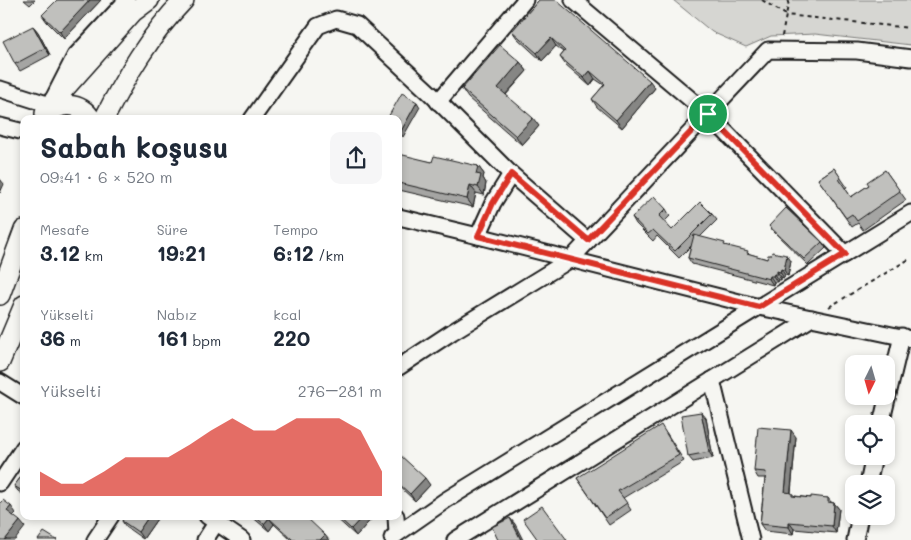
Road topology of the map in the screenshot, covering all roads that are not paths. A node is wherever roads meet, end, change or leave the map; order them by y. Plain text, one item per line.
1 (127, 0) edge
2 (149, 0) edge
3 (184, 0) edge
4 (525, 0) edge
5 (573, 0) edge
6 (911, 58) edge
7 (0, 89) edge
8 (438, 102) junction
9 (46, 114) edge
10 (708, 114) junction
11 (87, 115) edge
12 (106, 115) edge
13 (255, 115) edge
14 (0, 126) edge
15 (20, 131) edge
16 (511, 174) junction
17 (911, 213) edge
18 (402, 218) edge
19 (478, 236) junction
20 (588, 240) junction
21 (20, 241) edge
22 (845, 254) junction
23 (571, 259) junction
24 (0, 295) edge
25 (759, 307) junction
26 (20, 314) edge
27 (812, 318) junction
28 (906, 337) edge
29 (0, 362) edge
30 (402, 362) edge
31 (712, 380) junction
32 (0, 382) edge
33 (20, 394) edge
34 (884, 415) edge
35 (20, 453) edge
36 (0, 482) edge
37 (108, 520) edge
38 (212, 520) edge
39 (213, 520) edge
40 (395, 520) edge
41 (858, 525) edge
42 (473, 535) edge
43 (393, 537) edge
44 (95, 540) edge
45 (205, 540) edge
46 (242, 540) edge
47 (455, 540) edge
48 (752, 540) edge
49 (855, 540) edge

1 - 9 street
2 - 9 main road
3 - 12 main road
4 - 8 street
5 - 10 street
6 - 10 street
7 - 9 street
8 - 13 street
8 - 16 street
9 - 11 main road
10 - 20 street
10 - 22 street
14 - 15 street
16 - 19 street
16 - 20 street
17 - 22 street
18 - 19 street
19 - 23 street
20 - 23 street
21 - 24 main road
22 - 25 street
23 - 25 street
23 - 30 street
25 - 27 street
25 - 43 street
26 - 29 main road
27 - 28 street
27 - 31 street
28 - 34 street
31 - 42 street
31 - 48 street
32 - 33 street
35 - 36 street
37 - 44 street
38 - 45 street
39 - 46 street
40 - 43 street
41 - 49 street
42 - 47 street

